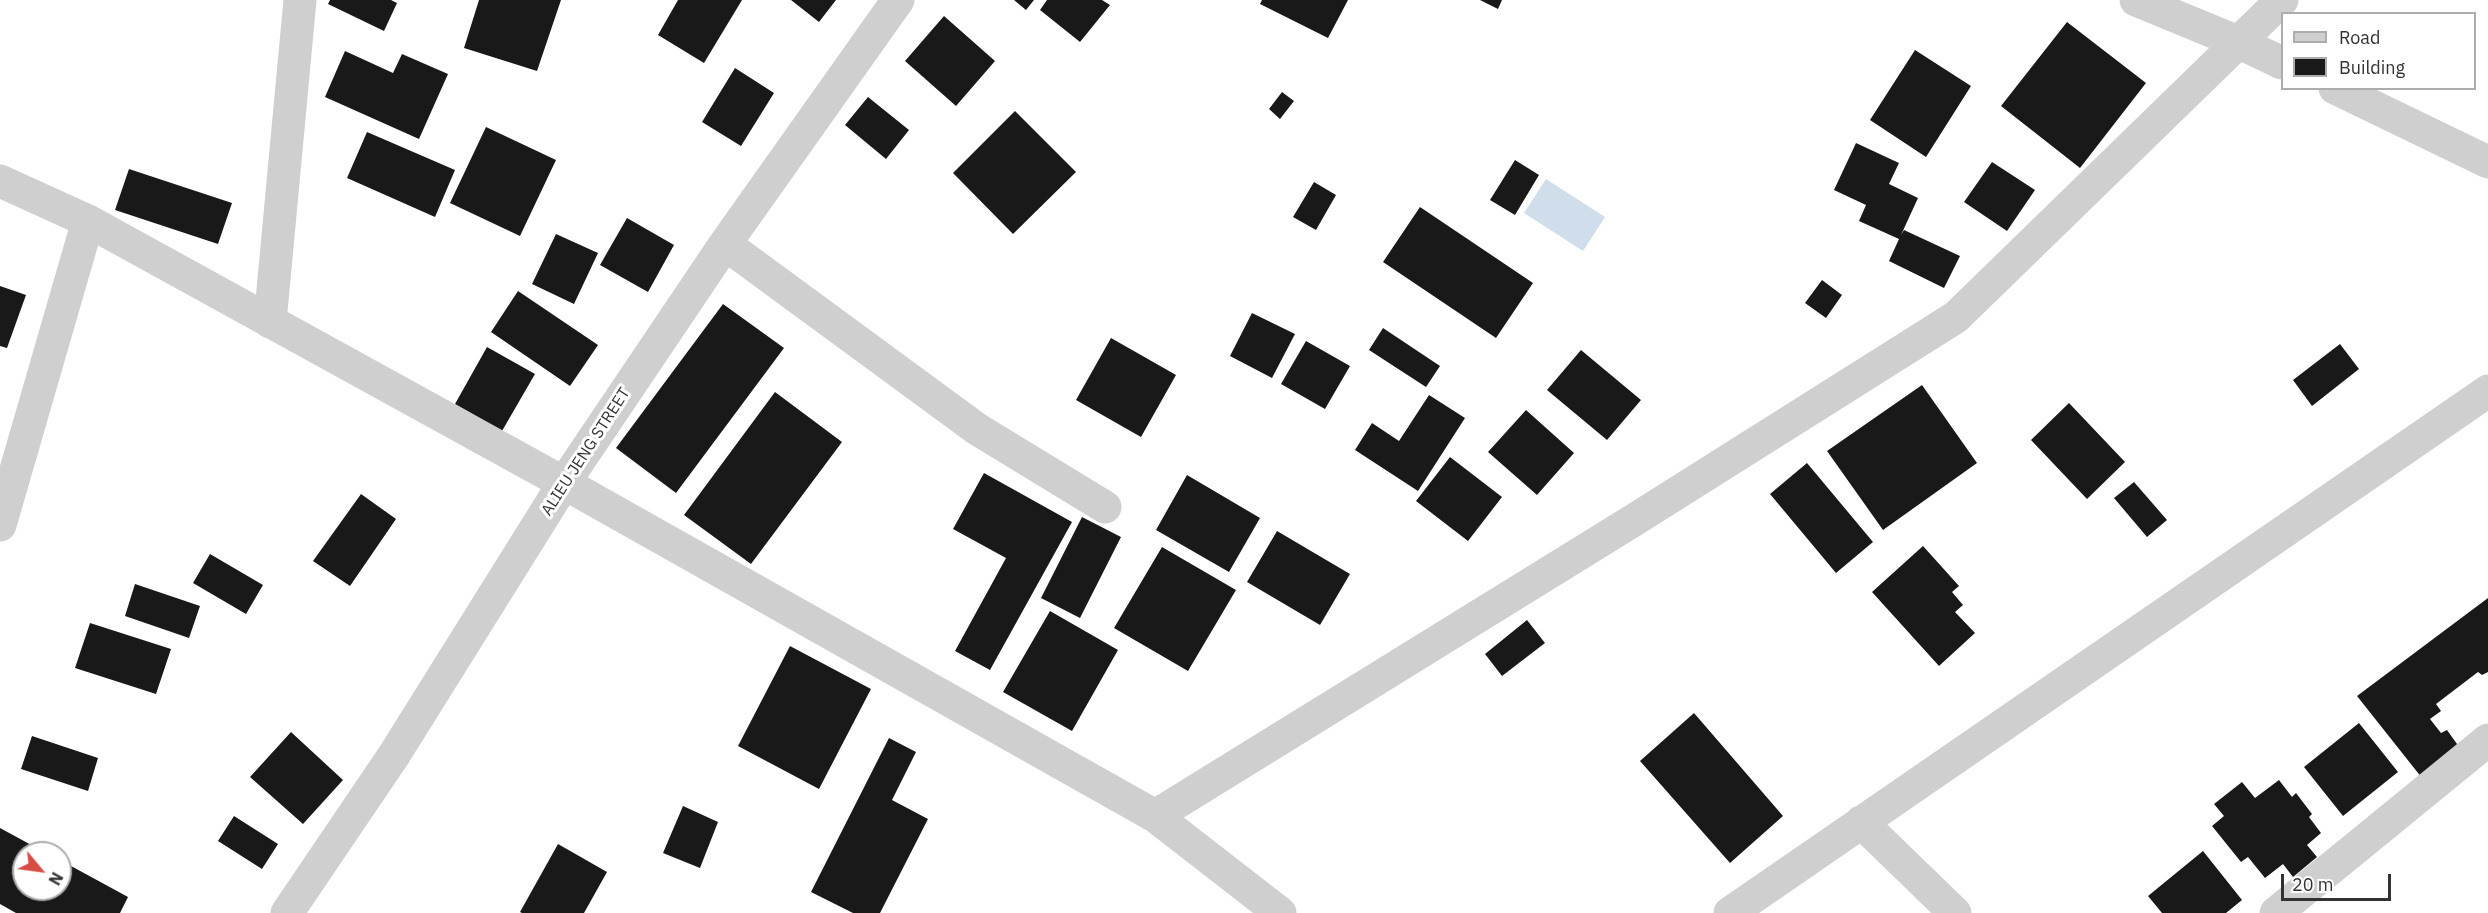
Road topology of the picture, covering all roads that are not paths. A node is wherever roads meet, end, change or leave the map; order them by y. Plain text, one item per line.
1 (300, 0) edge
2 (898, 0) edge
3 (2136, 0) edge
4 (2282, 0) edge
5 (2238, 42) junction
6 (2281, 62) edge
7 (2339, 90) edge
8 (2488, 162) edge
9 (0, 181) edge
10 (88, 221) junction
11 (725, 244) junction
12 (270, 322) junction
13 (2488, 392) edge
14 (564, 483) junction
15 (1106, 507) dead end
16 (0, 525) edge
17 (2488, 740) edge
18 (1155, 816) junction
19 (1861, 822) junction
20 (287, 913) edge
21 (1280, 913) edge
22 (1730, 913) edge
23 (1955, 913) edge
24 (2276, 913) edge

1 - 12 street
2 - 11 street, ALIEU JENG STREET
3 - 5 street
4 - 5 street
5 - 6 street
5 - 18 street
7 - 8 street
9 - 10 street
10 - 12 street
10 - 16 street
11 - 14 street, ALIEU JENG STREET
11 - 15 street
12 - 14 street
13 - 19 street
14 - 18 street
14 - 20 street, ALIEU JENG STREET
17 - 24 street
18 - 21 street
19 - 22 street
19 - 23 street

